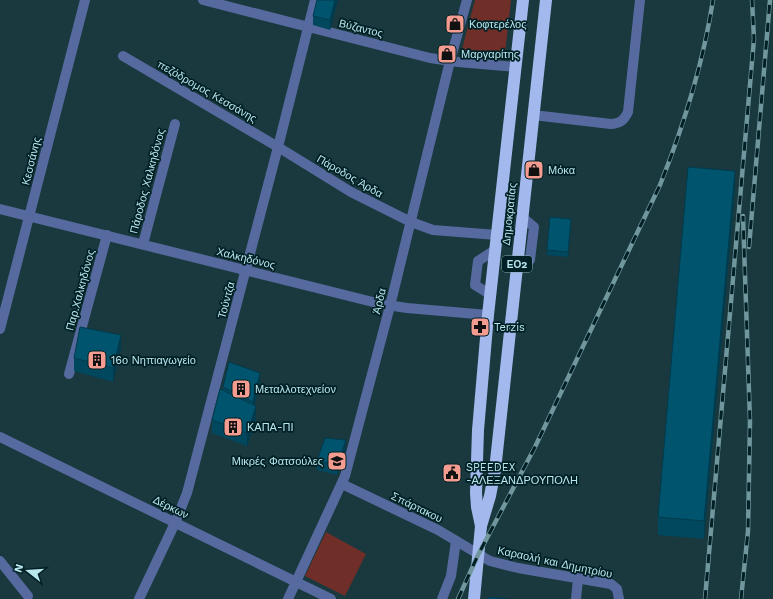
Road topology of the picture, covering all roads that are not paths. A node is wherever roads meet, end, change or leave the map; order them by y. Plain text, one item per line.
1 (85, 0) edge
2 (203, 0) edge
3 (315, 0) edge
4 (467, 0) edge
5 (523, 0) edge
6 (546, 0) edge
7 (640, 0) edge
8 (309, 27) junction
9 (123, 56) dead end
10 (450, 61) junction
11 (516, 67) junction
12 (533, 115) junction
13 (175, 124) dead end
14 (278, 147) junction
15 (0, 209) edge
16 (29, 215) junction
17 (411, 222) junction
18 (107, 235) junction
19 (497, 235) junction
20 (144, 244) junction
21 (496, 250) junction
22 (246, 270) junction
23 (491, 295) junction
24 (390, 306) junction
25 (488, 315) junction
26 (0, 329) edge
27 (69, 374) dead end
28 (0, 436) edge
29 (342, 484) junction
30 (175, 523) junction
31 (481, 526) junction
32 (456, 541) junction
33 (478, 555) junction
34 (0, 561) edge
35 (578, 578) junction
36 (296, 582) junction
37 (28, 596) dead end
38 (139, 599) edge
39 (288, 599) edge
40 (331, 599) edge
41 (442, 599) edge
42 (474, 599) edge
43 (576, 599) edge
44 (619, 599) edge

1 - 16 street, Κεσσάνης
2 - 8 street, Βύζαντος
3 - 8 street, Τούντζα
4 - 10 street, Άρδα
5 - 11 highway, Δημοκρατίας / ΕΟ2
6 - 12 highway, Δημοκρατίας / ΕΟ2
7 - 12 street
8 - 10 street, Βύζαντος
8 - 14 street, Τούντζα
9 - 14 street, πεζόδρομος Κεσσάνης
10 - 11 street, Βύζαντος
10 - 17 street, Άρδα
11 - 19 highway, Δημοκρατίας / ΕΟ2
12 - 31 highway, Δημοκρατίας / ΕΟ2
13 - 20 street, Πάροδος Χαλκηδόνος
14 - 17 street, Πάροδος Άρδα
14 - 22 street, Τούντζα
15 - 16 street, Χαλκηδόνος
16 - 18 street, Χαλκηδόνος
16 - 26 street, Κεσσάνης
17 - 19 street, Πάροδος Άρδα
17 - 24 street, Άρδα
18 - 20 street, Χαλκηδόνος
18 - 27 street, Παρ.Χαλκηδόνος
19 - 21 highway, Δημοκρατίας / ΕΟ2
20 - 22 street, Χαλκηδόνος
21 - 23 highway, Δημοκρατίας / ΕΟ2
21 - 23 street
22 - 24 street, Χαλκηδόνος
22 - 30 street, Τούντζα
23 - 25 highway, Δημοκρατίας / ΕΟ2
24 - 25 street, Χαλκηδόνος
24 - 29 street, Άρδα
25 - 31 highway, Δημοκρατίας / ΕΟ2
28 - 30 street, Δέρκων
29 - 32 street, Σπάρτακου
29 - 36 street, Άρδα
30 - 36 street, Δέρκων
30 - 38 street, Τούντζα
31 - 33 highway, Δημοκρατίας / ΕΟ2
32 - 33 street, Σπάρτακου
32 - 41 street
33 - 35 street, Καραολή και Δημητρίου
33 - 42 highway, Δημοκρατίας / ΕΟ2
34 - 37 street
35 - 43 street
35 - 44 street, Καραολή και Δημητρίου
36 - 39 street, Άρδα
36 - 40 street, Δέρκων

